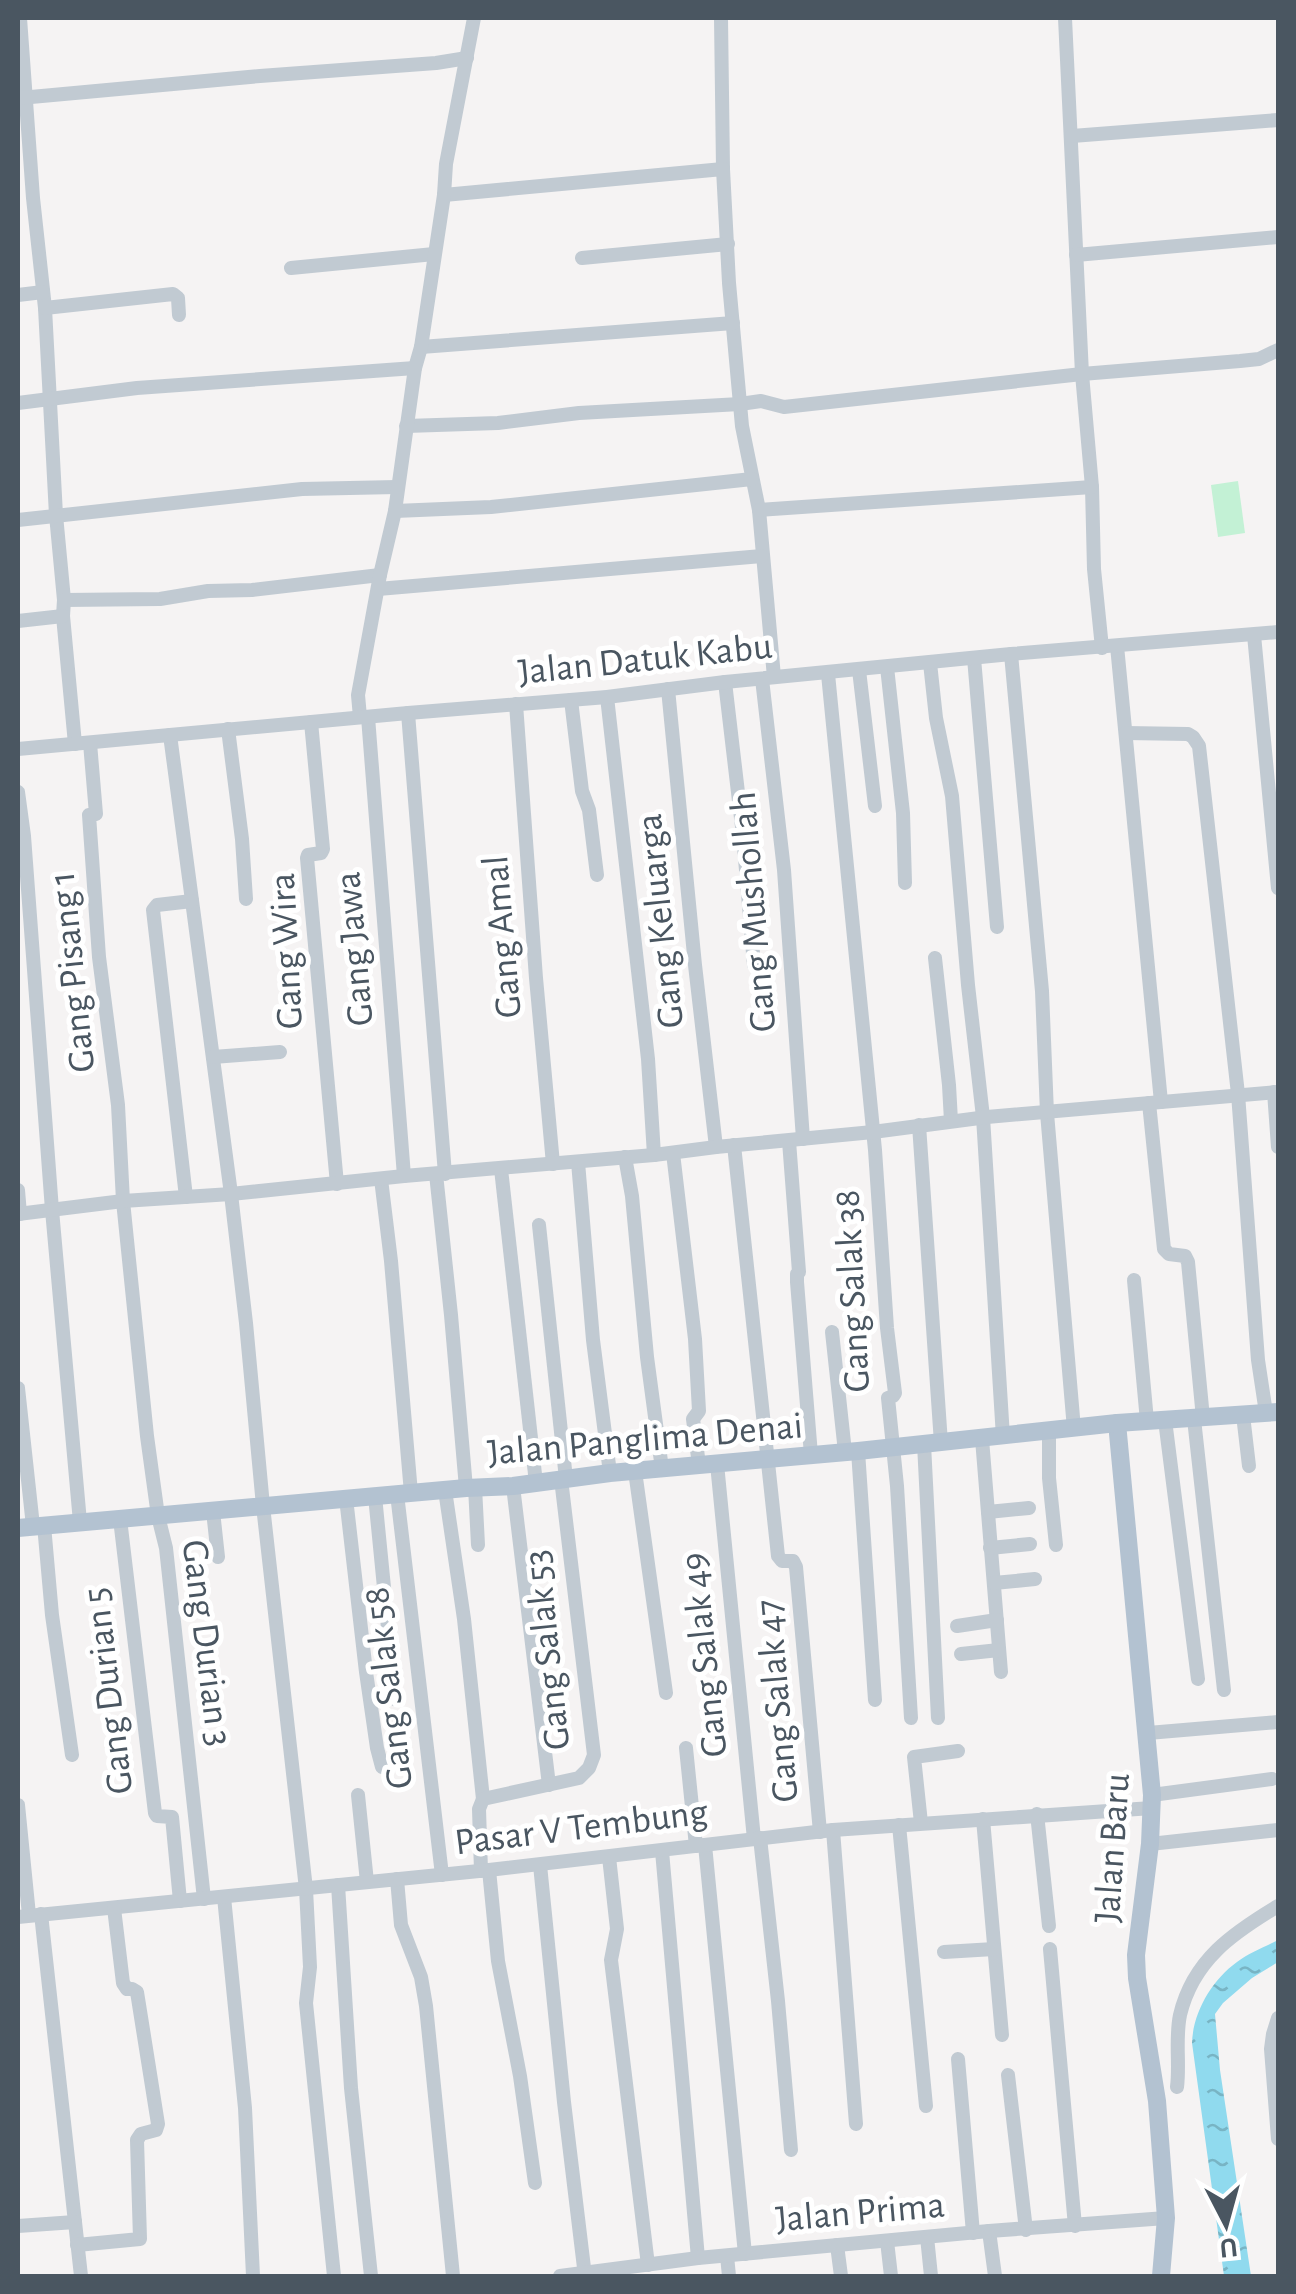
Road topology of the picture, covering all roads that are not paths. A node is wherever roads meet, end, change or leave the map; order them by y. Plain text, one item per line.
1 (20, 18) edge
2 (474, 18) edge
3 (721, 18) edge
4 (1066, 18) edge
5 (468, 58) junction
6 (21, 98) edge
7 (1278, 120) edge
8 (1072, 136) junction
9 (723, 169) junction
10 (444, 195) junction
11 (25, 199) edge
12 (1278, 237) edge
13 (728, 244) junction
14 (434, 254) junction
15 (1076, 255) junction
16 (582, 258) dead end
17 (291, 268) dead end
18 (44, 292) junction
19 (18, 294) edge
20 (45, 308) junction
21 (180, 314) dead end
22 (733, 322) junction
23 (421, 347) junction
24 (1278, 350) edge
25 (415, 368) junction
26 (1082, 374) junction
27 (50, 400) junction
28 (18, 404) edge
29 (740, 404) junction
30 (406, 426) junction
31 (752, 479) junction
32 (397, 487) junction
33 (1092, 488) junction
34 (759, 510) junction
35 (395, 511) junction
36 (56, 515) junction
37 (18, 520) edge
38 (762, 556) junction
39 (379, 582) junction
40 (63, 608) junction
41 (18, 621) edge
42 (1278, 632) edge
43 (1254, 635) junction
44 (1109, 647) junction
45 (1011, 654) junction
46 (974, 658) junction
47 (930, 662) junction
48 (887, 667) junction
49 (859, 670) junction
50 (771, 671) junction
51 (828, 674) junction
52 (725, 682) junction
53 (668, 689) junction
54 (607, 697) junction
55 (571, 700) junction
56 (516, 704) junction
57 (361, 711) junction
58 (408, 713) junction
59 (310, 722) junction
60 (228, 730) junction
61 (1126, 733) junction
62 (170, 734) junction
63 (82, 744) junction
64 (18, 749) edge
65 (18, 792) edge
66 (876, 806) dead end
67 (597, 875) dead end
68 (905, 882) dead end
69 (1278, 888) edge
70 (246, 899) dead end
71 (192, 902) junction
72 (997, 926) dead end
73 (935, 958) dead end
74 (754, 965) dead end
75 (280, 1052) dead end
76 (213, 1057) junction
77 (1276, 1092) edge
78 (1238, 1094) junction
79 (1155, 1102) junction
80 (1046, 1113) junction
81 (982, 1117) junction
82 (951, 1121) junction
83 (918, 1125) junction
84 (873, 1132) junction
85 (796, 1140) junction
86 (734, 1145) junction
87 (716, 1147) junction
88 (1278, 1147) edge
89 (673, 1153) junction
90 (654, 1155) junction
91 (625, 1157) junction
92 (578, 1162) junction
93 (553, 1164) junction
94 (502, 1169) junction
95 (440, 1174) junction
96 (404, 1176) junction
97 (381, 1179) junction
98 (337, 1184) junction
99 (18, 1190) edge
100 (231, 1194) junction
101 (186, 1197) junction
102 (123, 1202) junction
103 (52, 1210) junction
104 (19, 1214) edge
105 (539, 1225) dead end
106 (1134, 1280) dead end
107 (832, 1332) dead end
108 (18, 1388) edge
109 (1272, 1412) edge
110 (1243, 1415) junction
111 (1198, 1418) junction
112 (1156, 1421) junction
113 (1117, 1423) junction
114 (1074, 1429) junction
115 (1049, 1432) junction
116 (1003, 1437) junction
117 (982, 1439) junction
118 (932, 1444) junction
119 (894, 1447) junction
120 (852, 1452) junction
121 (811, 1455) junction
122 (767, 1458) junction
123 (708, 1465) junction
124 (1249, 1466) dead end
125 (662, 1469) junction
126 (635, 1472) junction
127 (610, 1473) junction
128 (563, 1479) junction
129 (536, 1483) junction
130 (514, 1486) junction
131 (470, 1488) junction
132 (445, 1490) junction
133 (404, 1493) junction
134 (374, 1496) junction
135 (346, 1498) junction
136 (263, 1506) junction
137 (1028, 1508) dead end
138 (212, 1511) junction
139 (988, 1512) junction
140 (158, 1516) junction
141 (120, 1519) junction
142 (80, 1522) junction
143 (32, 1526) edge
144 (478, 1544) dead end
145 (1030, 1544) dead end
146 (1056, 1545) dead end
147 (990, 1548) junction
148 (218, 1557) dead end
149 (1034, 1580) dead end
150 (994, 1583) junction
151 (997, 1620) junction
152 (957, 1626) dead end
153 (999, 1650) junction
154 (961, 1654) dead end
155 (1001, 1672) dead end
156 (1198, 1679) dead end
157 (1224, 1690) dead end
158 (666, 1693) dead end
159 (395, 1699) dead end
160 (876, 1700) dead end
161 (912, 1718) dead end
162 (938, 1718) dead end
163 (1278, 1722) edge
164 (1148, 1733) junction
165 (686, 1748) dead end
166 (958, 1750) dead end
167 (72, 1755) dead end
168 (382, 1766) dead end
169 (1272, 1780) dead end
170 (549, 1785) junction
171 (358, 1795) dead end
172 (483, 1799) junction
173 (1152, 1801) junction
174 (18, 1805) edge
175 (1037, 1814) junction
176 (983, 1819) junction
177 (921, 1824) junction
178 (899, 1825) junction
179 (1278, 1830) edge
180 (826, 1831) junction
181 (757, 1838) junction
182 (1150, 1844) junction
183 (701, 1846) junction
184 (662, 1852) junction
185 (609, 1857) junction
186 (540, 1865) junction
187 (485, 1871) junction
188 (442, 1875) junction
189 (397, 1879) junction
190 (367, 1882) junction
191 (338, 1886) junction
192 (306, 1889) junction
193 (224, 1897) junction
194 (204, 1898) junction
195 (180, 1901) junction
196 (1278, 1906) edge
197 (114, 1908) junction
198 (29, 1915) edge
199 (1049, 1926) dead end
200 (994, 1949) junction
201 (1050, 1950) dead end
202 (944, 1952) dead end
203 (1278, 2018) edge
204 (1002, 2035) dead end
205 (958, 2059) dead end
206 (1008, 2075) dead end
207 (1177, 2087) dead end
208 (926, 2106) dead end
209 (856, 2124) dead end
210 (1278, 2139) edge
211 (791, 2150) dead end
212 (535, 2183) dead end
213 (1166, 2218) junction
214 (75, 2222) junction
215 (18, 2226) edge
216 (1075, 2226) junction
217 (1026, 2230) junction
218 (989, 2231) junction
219 (973, 2233) junction
220 (927, 2236) junction
221 (887, 2241) junction
222 (77, 2244) junction
223 (837, 2245) junction
224 (745, 2254) junction
225 (727, 2256) junction
226 (698, 2258) junction
227 (643, 2269) edge
228 (81, 2276) edge
229 (253, 2276) edge
230 (334, 2276) edge
231 (371, 2276) edge
232 (453, 2276) edge
233 (560, 2276) edge
234 (584, 2276) edge
235 (729, 2276) edge
236 (841, 2276) edge
237 (891, 2276) edge
238 (932, 2276) edge
239 (994, 2276) edge
240 (1162, 2276) edge

1 - 6 street, Gang Pisang 1
2 - 5 street, Gang Jawa
3 - 9 street, Gang Mushollah
4 - 8 street
5 - 6 street
5 - 10 street, Gang Jawa
6 - 11 street, Gang Pisang 1
7 - 8 street
8 - 15 street
9 - 10 street
9 - 13 street, Gang Mushollah
10 - 14 street, Gang Jawa
11 - 18 street, Gang Pisang 1
12 - 15 street
13 - 16 street
13 - 22 street, Gang Mushollah
14 - 17 street
14 - 23 street, Gang Jawa
15 - 26 street
18 - 19 street
18 - 20 street, Gang Pisang 1
20 - 21 street
20 - 27 street, Gang Pisang 1
22 - 23 street
22 - 29 street, Gang Mushollah
23 - 25 street, Gang Jawa
24 - 26 street
25 - 27 street
25 - 30 street, Gang Jawa
26 - 29 street
26 - 33 street
27 - 28 street
27 - 36 street, Gang Pisang 1
29 - 30 street
29 - 31 street, Gang Mushollah
30 - 32 street, Gang Jawa
31 - 34 street, Gang Mushollah
31 - 35 street
32 - 35 street, Gang Jawa
32 - 36 street
33 - 34 street
33 - 44 street
34 - 38 street, Gang Mushollah
35 - 39 street, Gang Jawa
36 - 37 street
36 - 40 street, Gang Pisang 1
38 - 39 street
38 - 50 street, Gang Mushollah
39 - 40 street
39 - 57 street, Gang Jawa
40 - 41 street
40 - 63 street, Gang Pisang 1
42 - 43 street, Jalan Datuk Kabu
43 - 44 street, Jalan Datuk Kabu
43 - 69 street
44 - 45 street, Jalan Datuk Kabu
44 - 61 street
45 - 46 street, Jalan Datuk Kabu
45 - 80 street
46 - 47 street, Jalan Datuk Kabu
46 - 72 street
47 - 48 street, Jalan Datuk Kabu
47 - 81 street
48 - 49 street, Jalan Datuk Kabu
48 - 68 street
49 - 51 street, Jalan Datuk Kabu
49 - 66 street
50 - 51 street, Jalan Datuk Kabu
50 - 52 street, Jalan Datuk Kabu
50 - 85 street, Gang Mushollah
51 - 84 street, Gang Salak 38
52 - 53 street, Jalan Datuk Kabu
52 - 74 street
53 - 54 street, Jalan Datuk Kabu
53 - 87 street, Gang Keluarga
54 - 55 street, Jalan Datuk Kabu
54 - 90 street
55 - 56 street, Jalan Datuk Kabu
55 - 67 street
56 - 58 street, Jalan Datuk Kabu
56 - 93 street, Gang Amal
57 - 58 street, Jalan Datuk Kabu
57 - 59 street, Jalan Datuk Kabu
57 - 96 street, Gang Jawa
58 - 95 street
59 - 60 street, Jalan Datuk Kabu
59 - 98 street, Gang Wira
60 - 62 street, Jalan Datuk Kabu
60 - 70 street
61 - 78 street
61 - 79 street
62 - 63 street, Jalan Datuk Kabu
62 - 71 street
63 - 64 street, Jalan Datuk Kabu
63 - 102 street, Gang Pisang 1
65 - 103 street
71 - 76 street
71 - 101 street
73 - 82 street
75 - 76 street
76 - 100 street
77 - 78 street
77 - 88 street
78 - 79 street
78 - 109 street
79 - 80 street
79 - 111 street
80 - 81 street
80 - 114 street
81 - 82 street
81 - 116 street
82 - 83 street
83 - 84 street
83 - 118 street
84 - 85 street
84 - 119 street, Gang Salak 38
85 - 86 street
85 - 121 street, Gang Mushollah
86 - 87 street
86 - 122 street
87 - 89 street
89 - 90 street
89 - 123 street, Gang Salak 49
90 - 91 street
91 - 92 street
91 - 125 street
92 - 93 street
92 - 127 street
93 - 94 street
94 - 95 street
94 - 129 street
95 - 96 street
95 - 131 street
96 - 97 street
97 - 98 street
97 - 133 street, Gang Salak 58
98 - 100 street
99 - 104 street
100 - 101 street
100 - 136 street
101 - 102 street
102 - 103 street
102 - 140 street, Gang Pisang 1
103 - 104 street
103 - 142 street
105 - 128 street, Gang Salak 53
106 - 112 street
107 - 120 street
108 - 143 street
109 - 110 main road, Jalan Panglima Denai
110 - 111 main road, Jalan Panglima Denai
110 - 124 street
111 - 112 main road, Jalan Panglima Denai
111 - 157 street
112 - 113 main road, Jalan Panglima Denai
112 - 156 street
113 - 114 main road, Jalan Panglima Denai
113 - 164 main road, Jalan Baru
114 - 115 main road, Jalan Panglima Denai
115 - 116 main road, Jalan Panglima Denai
115 - 146 street
116 - 117 main road, Jalan Panglima Denai
117 - 118 main road, Jalan Panglima Denai
117 - 139 street
118 - 119 main road, Jalan Panglima Denai
118 - 162 street
119 - 120 main road, Jalan Panglima Denai
119 - 161 street, Gang Salak 38
120 - 121 main road, Jalan Panglima Denai
120 - 160 street
121 - 122 main road, Jalan Panglima Denai
122 - 123 main road, Jalan Panglima Denai
122 - 180 street, Gang Salak 47
123 - 125 main road, Jalan Panglima Denai
123 - 181 street, Gang Salak 49
125 - 126 main road, Jalan Panglima Denai
126 - 127 main road, Jalan Panglima Denai
126 - 158 street
127 - 128 main road, Jalan Panglima Denai
128 - 129 main road, Jalan Panglima Denai
128 - 170 street, Gang Salak 53
129 - 130 main road, Jalan Panglima Denai
130 - 131 main road, Jalan Panglima Denai
130 - 170 street
131 - 132 main road, Jalan Panglima Denai
131 - 144 street
132 - 133 main road, Jalan Panglima Denai
132 - 172 street
133 - 134 main road, Jalan Panglima Denai
133 - 188 street, Gang Salak 58
134 - 135 main road, Jalan Panglima Denai
134 - 159 street
135 - 136 main road, Jalan Panglima Denai
135 - 168 street
136 - 138 main road, Jalan Panglima Denai
136 - 192 street
137 - 139 street
138 - 140 main road, Jalan Panglima Denai
138 - 148 street
139 - 147 street
140 - 141 main road, Jalan Panglima Denai
140 - 194 street, Gang Durian 3
141 - 142 main road, Jalan Panglima Denai
141 - 195 street, Gang Durian 5
142 - 143 main road, Jalan Panglima Denai
143 - 167 street
145 - 147 street
147 - 150 street
149 - 150 street
150 - 151 street
151 - 152 street
151 - 153 street
153 - 154 street
153 - 155 street
163 - 164 street
164 - 173 main road, Jalan Baru
165 - 183 street
166 - 177 street
169 - 173 street, Pasar V Tembung
170 - 172 street, Gang Salak 53
171 - 190 street
172 - 187 street
173 - 175 street, Pasar V Tembung
173 - 182 main road, Jalan Baru
174 - 198 street
175 - 176 street, Pasar V Tembung
175 - 199 street
176 - 177 street, Pasar V Tembung
176 - 200 street
177 - 178 street, Pasar V Tembung
178 - 180 street, Pasar V Tembung
178 - 208 street
179 - 182 street
180 - 181 street, Pasar V Tembung
180 - 209 street
181 - 183 street, Pasar V Tembung
181 - 211 street
182 - 213 main road, Jalan Baru
183 - 184 street, Pasar V Tembung
183 - 224 street
184 - 185 street, Pasar V Tembung
184 - 226 street
185 - 186 street, Pasar V Tembung
185 - 227 street
186 - 187 street, Pasar V Tembung
186 - 234 street
187 - 188 street, Pasar V Tembung
187 - 212 street
188 - 189 street, Pasar V Tembung
189 - 190 street, Pasar V Tembung
189 - 232 street
190 - 191 street, Pasar V Tembung
191 - 192 street, Pasar V Tembung
191 - 231 street
192 - 193 street, Pasar V Tembung
192 - 230 street
193 - 194 street, Pasar V Tembung
193 - 229 street
194 - 195 street, Pasar V Tembung
195 - 197 street, Pasar V Tembung
196 - 207 street
197 - 198 street, Pasar V Tembung
197 - 222 street
198 - 214 street
200 - 202 street
200 - 204 street
201 - 216 street
203 - 210 street
205 - 219 street
206 - 217 street
213 - 216 street, Jalan Prima
213 - 240 main road, Jalan Baru
214 - 215 street
214 - 222 street
216 - 217 street, Jalan Prima
217 - 218 street, Jalan Prima
218 - 219 street, Jalan Prima
218 - 239 street
219 - 220 street, Jalan Prima
220 - 221 street, Jalan Prima
220 - 238 street
221 - 223 street, Jalan Prima
221 - 237 street
222 - 228 street
223 - 224 street, Jalan Prima
223 - 236 street
224 - 225 street, Jalan Prima
225 - 226 street, Jalan Prima
225 - 235 street
226 - 227 street, Jalan Prima
227 - 234 street, Jalan Prima
233 - 234 street, Jalan Prima

